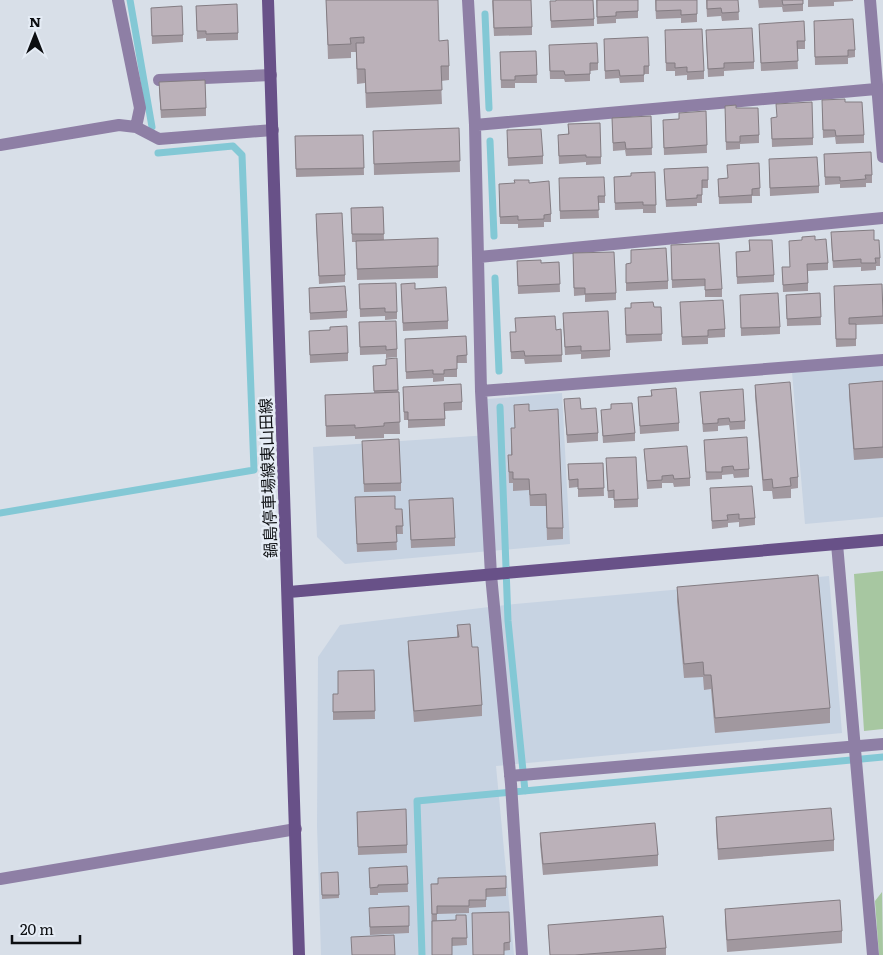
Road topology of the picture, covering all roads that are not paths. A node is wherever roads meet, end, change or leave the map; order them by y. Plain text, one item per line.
1 (118, 0) edge
2 (268, 0) edge
3 (468, 0) edge
4 (870, 0) edge
5 (271, 75) junction
6 (160, 80) edge
7 (876, 89) junction
8 (475, 125) junction
9 (136, 126) junction
10 (273, 130) junction
11 (0, 145) edge
12 (883, 157) edge
13 (883, 218) edge
14 (479, 257) junction
15 (883, 360) edge
16 (481, 391) junction
17 (883, 540) edge
18 (837, 544) junction
19 (491, 575) junction
20 (289, 592) junction
21 (883, 744) edge
22 (855, 750) junction
23 (511, 780) junction
24 (296, 829) junction
25 (0, 879) edge
26 (299, 955) edge
27 (522, 955) edge
28 (873, 955) edge

1 - 9 street
2 - 5 main road, 鍋島停車場線東山田線
3 - 8 street
4 - 7 street
5 - 6 street
5 - 10 main road, 鍋島停車場線東山田線
7 - 8 street
7 - 12 street
8 - 14 street
9 - 10 street
9 - 11 street
10 - 20 main road, 鍋島停車場線東山田線
13 - 14 street
14 - 16 street
15 - 16 street
16 - 19 street
17 - 18 main road
18 - 19 main road
18 - 22 street
19 - 20 main road
19 - 23 street
20 - 24 main road, 鍋島停車場線東山田線
21 - 22 street
22 - 23 street
22 - 28 street
23 - 27 street
24 - 25 street
24 - 26 main road, 鍋島停車場線東山田線

